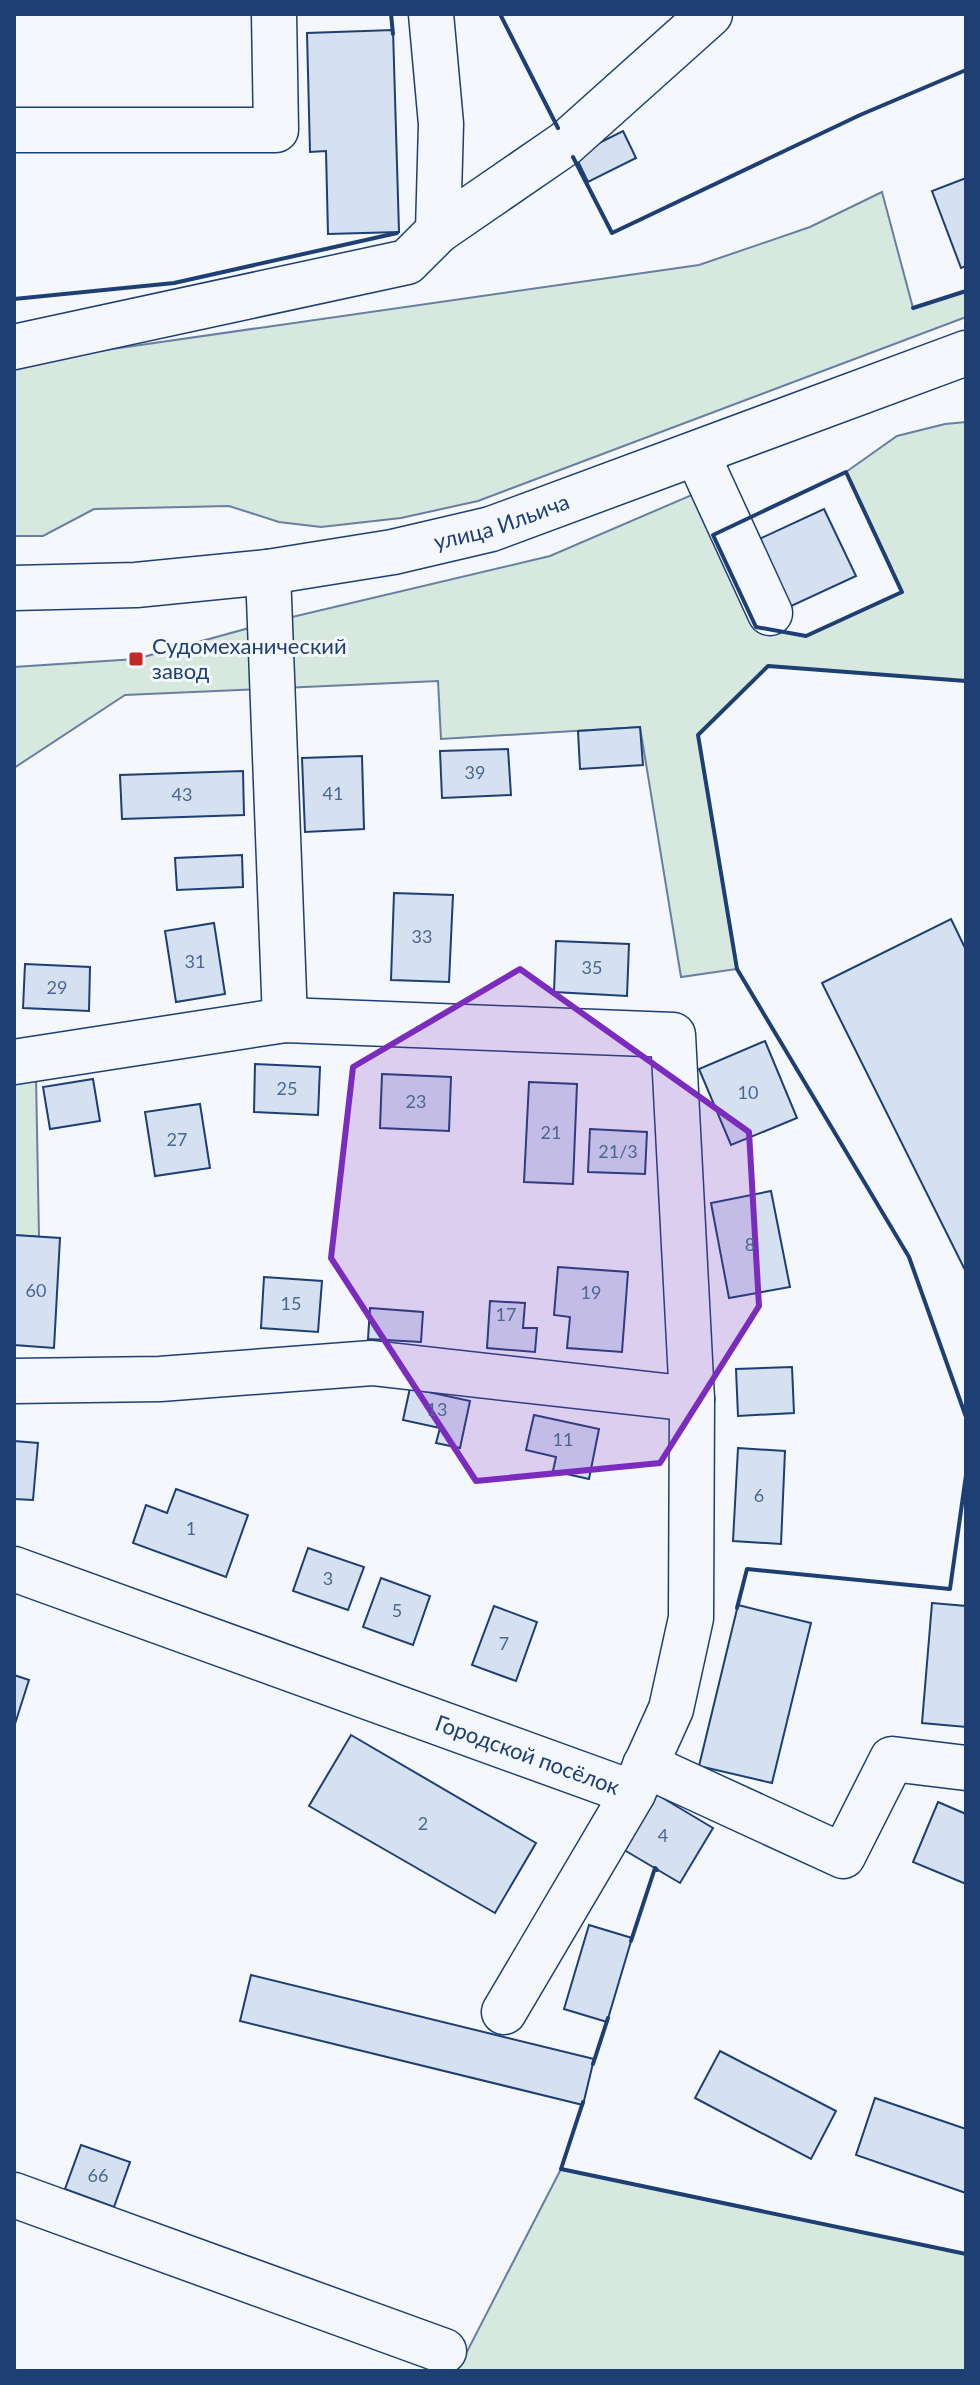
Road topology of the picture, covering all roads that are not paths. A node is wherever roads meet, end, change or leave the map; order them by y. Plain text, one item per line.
1 (274, 14) edge
2 (431, 14) edge
3 (710, 14) edge
4 (14, 130) edge
5 (438, 231) junction
6 (14, 347) edge
7 (966, 353) edge
8 (697, 454) junction
9 (268, 572) junction
10 (14, 588) edge
11 (770, 613) dead end
12 (285, 1020) junction
13 (14, 1062) edge
14 (14, 1381) edge
15 (692, 1399) junction
16 (14, 1569) edge
17 (966, 1768) edge
18 (639, 1779) junction
19 (504, 2012) dead end
20 (14, 2195) edge
21 (444, 2351) dead end

1 - 4 street
2 - 5 street
3 - 5 street
5 - 6 street
7 - 8 street, улица Ильича
8 - 9 street, улица Ильича
8 - 11 street
9 - 10 street, улица Ильича
9 - 12 street
12 - 13 street
12 - 15 street, Городской посёлок
14 - 15 street
15 - 18 street, Городской посёлок
16 - 18 street, Городской посёлок
17 - 18 street
18 - 19 street
20 - 21 street

